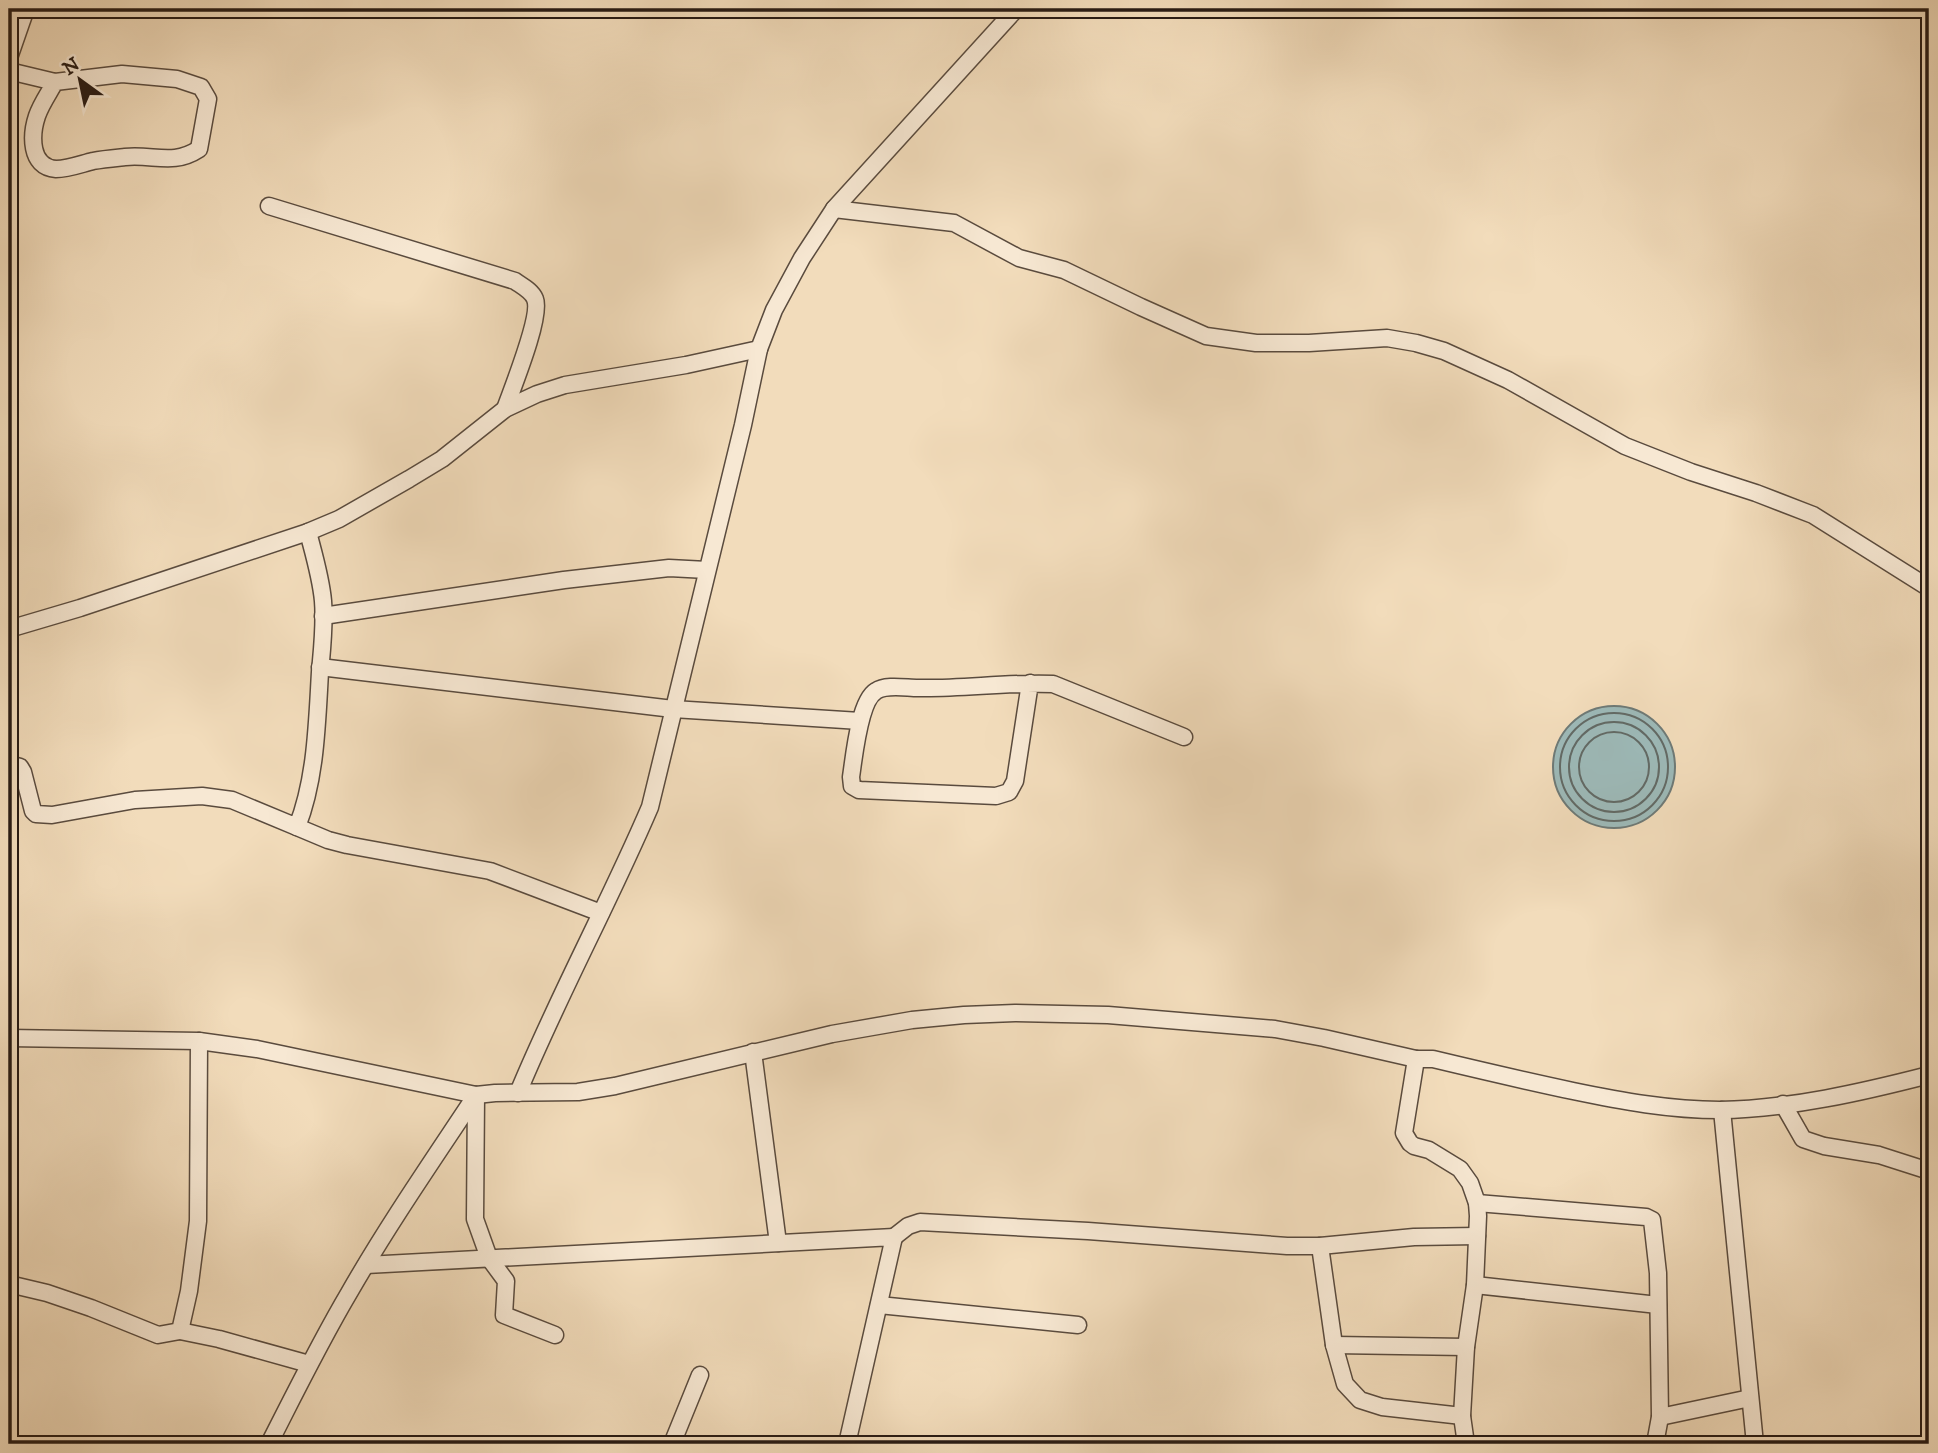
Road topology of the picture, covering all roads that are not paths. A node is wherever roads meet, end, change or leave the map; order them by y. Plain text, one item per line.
1 (26, 9) edge
2 (1016, 9) edge
3 (9, 58) edge
4 (9, 71) edge
5 (55, 82) junction
6 (269, 206) dead end
7 (834, 209) junction
8 (759, 349) junction
9 (505, 409) junction
10 (308, 533) junction
11 (707, 570) junction
12 (1929, 588) edge
13 (323, 616) junction
14 (9, 629) edge
15 (320, 667) junction
16 (1030, 683) junction
17 (673, 709) junction
18 (860, 720) junction
19 (1184, 737) dead end
20 (9, 764) edge
21 (297, 827) junction
22 (601, 913) junction
23 (9, 1038) edge
24 (199, 1041) junction
25 (753, 1052) junction
26 (1416, 1059) junction
27 (1929, 1076) edge
28 (518, 1093) junction
29 (476, 1095) junction
30 (1783, 1104) junction
31 (1722, 1110) junction
32 (1929, 1171) edge
33 (1477, 1203) junction
34 (1477, 1236) junction
35 (894, 1237) junction
36 (778, 1243) junction
37 (1320, 1247) junction
38 (489, 1258) junction
39 (366, 1265) junction
40 (9, 1284) edge
41 (1475, 1285) junction
42 (879, 1305) junction
43 (1658, 1305) junction
44 (1078, 1325) dead end
45 (180, 1331) junction
46 (555, 1335) dead end
47 (1334, 1345) junction
48 (1466, 1346) junction
49 (309, 1364) junction
50 (700, 1374) dead end
51 (1750, 1398) junction
52 (1462, 1416) junction
53 (1660, 1417) junction
54 (269, 1444) edge
55 (673, 1444) edge
56 (847, 1444) edge
57 (1466, 1444) edge
58 (1655, 1444) edge
59 (1755, 1444) edge

1 - 3 street
2 - 7 street
4 - 5 street
5 - 5 street
6 - 9 street
7 - 8 street
7 - 12 street
8 - 9 street
8 - 11 street
9 - 10 street
10 - 13 street
10 - 14 street
11 - 13 street
11 - 17 street
13 - 15 street
15 - 17 street
15 - 21 street
16 - 18 street
16 - 18 street
16 - 19 street
17 - 18 street
17 - 22 street
20 - 21 street
21 - 22 street
22 - 28 street
23 - 24 street
24 - 29 street
24 - 45 street
25 - 26 street
25 - 28 street
25 - 36 street
26 - 31 street
26 - 33 street
27 - 30 street
28 - 29 street
29 - 38 street
29 - 39 street
30 - 31 street
30 - 32 street
31 - 51 street
33 - 34 street
33 - 43 street
34 - 37 street
34 - 41 street
35 - 36 street
35 - 37 street
35 - 42 street
36 - 38 street
37 - 47 street
38 - 39 street
38 - 46 street
39 - 49 street
40 - 45 street
41 - 43 street
41 - 48 street
42 - 44 street
42 - 56 street
43 - 53 street
45 - 49 street
47 - 48 street
47 - 52 street
48 - 52 street
49 - 54 street
50 - 55 street
51 - 53 street
51 - 59 street
52 - 57 street
53 - 58 street

